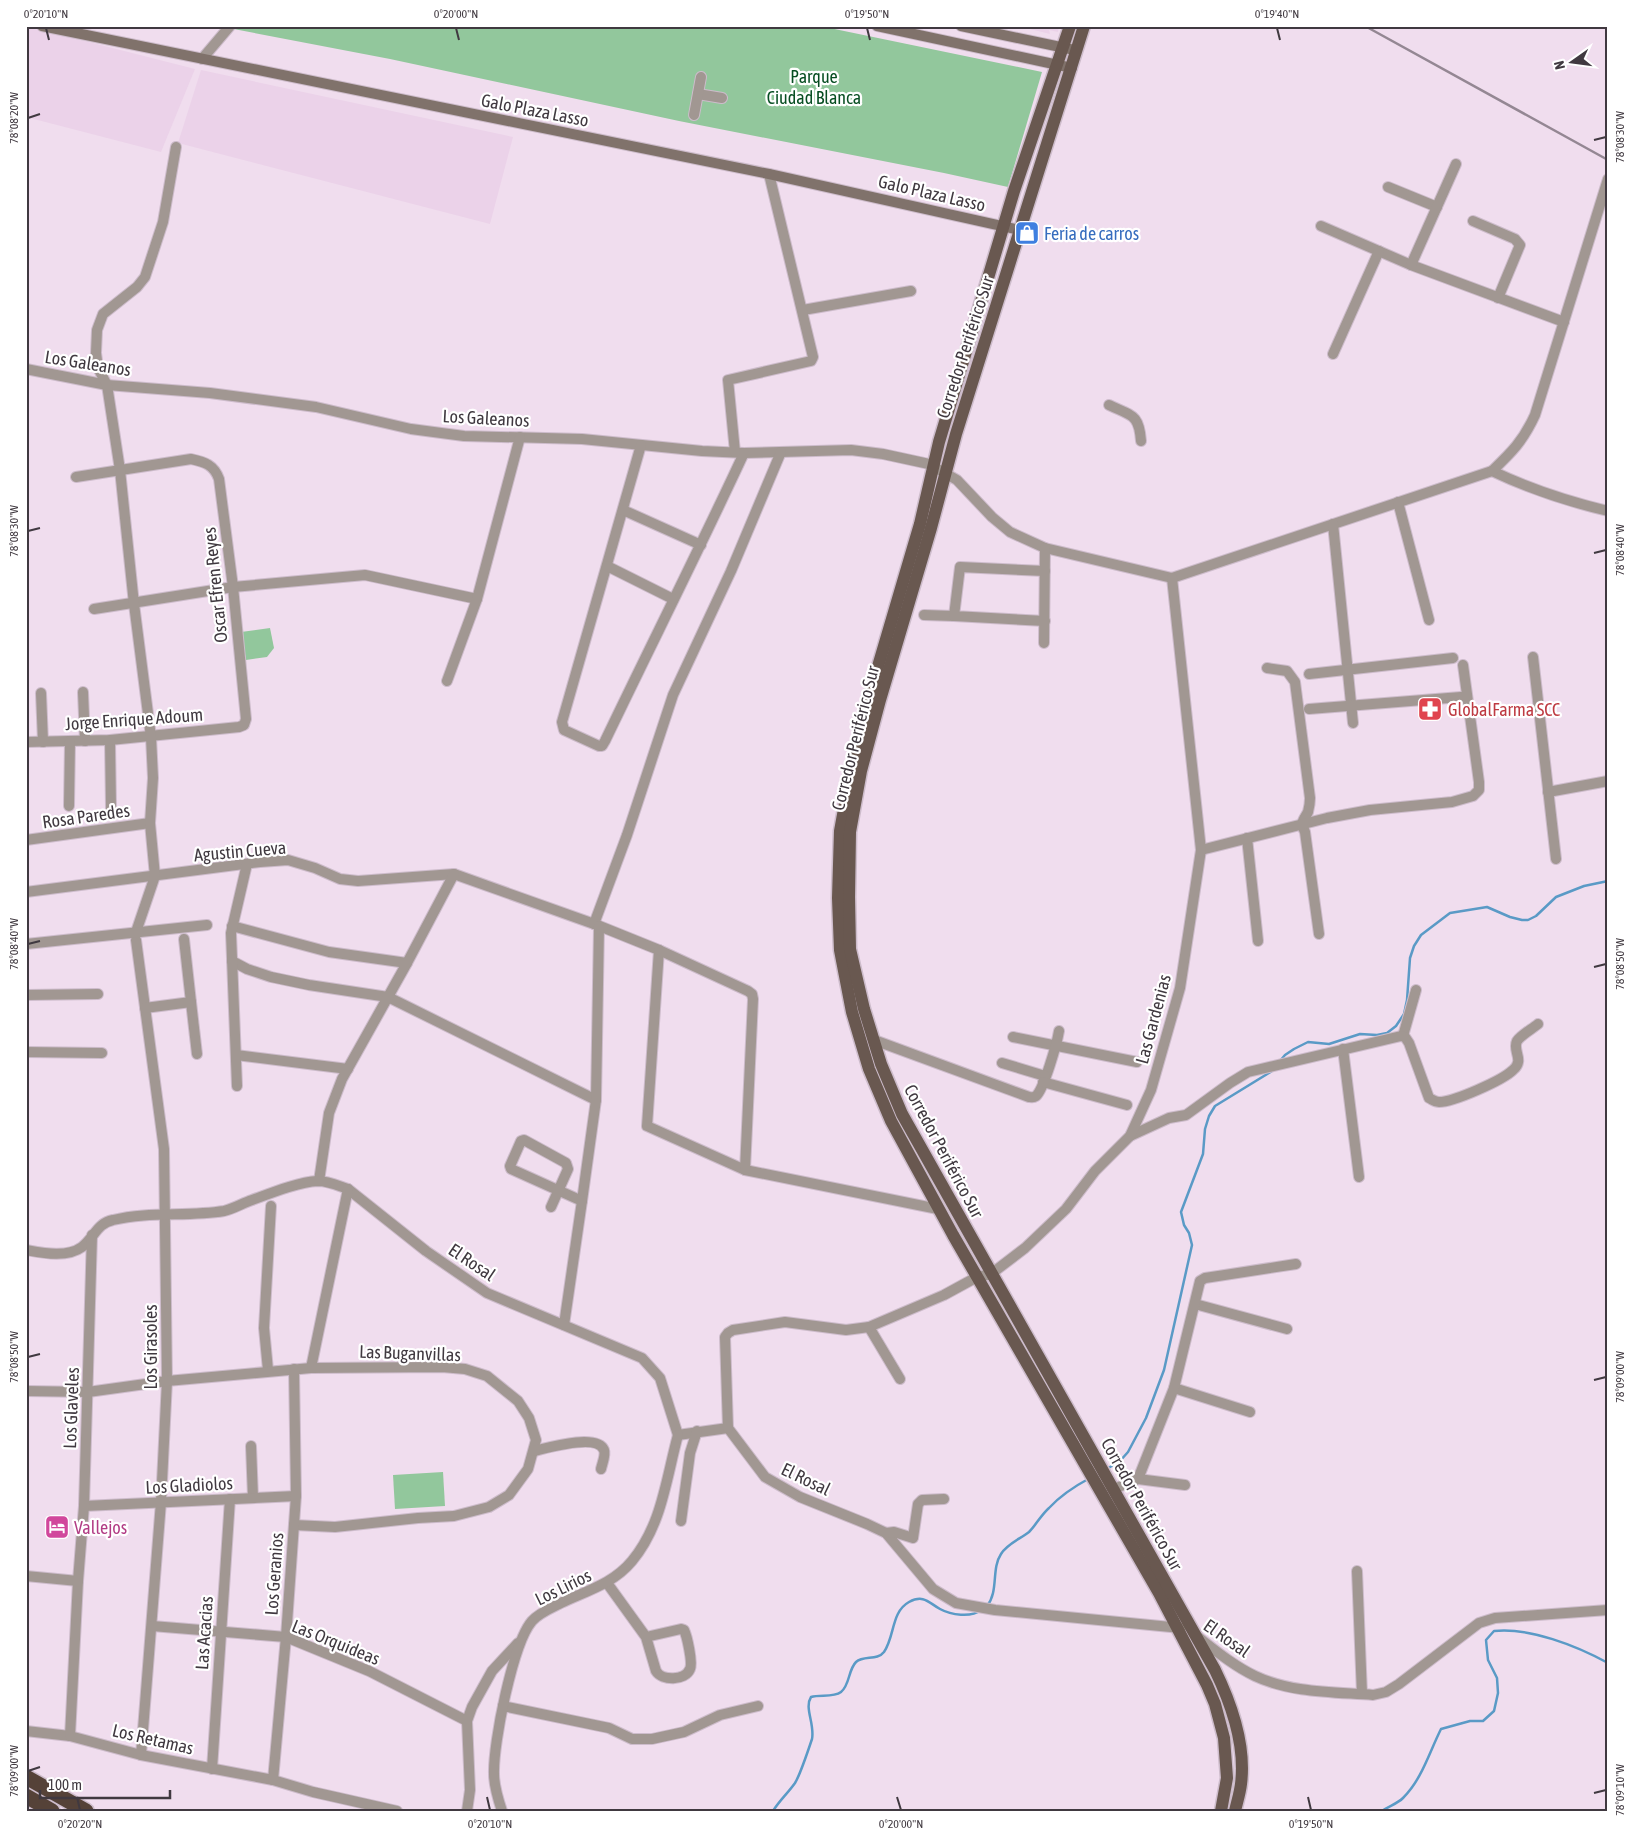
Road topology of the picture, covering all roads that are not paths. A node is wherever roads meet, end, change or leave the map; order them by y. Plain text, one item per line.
1 (42, 26) edge
2 (230, 26) edge
3 (877, 26) edge
4 (962, 26) edge
5 (1070, 26) edge
6 (1084, 26) edge
7 (983, 31) junction
8 (980, 48) junction
9 (1070, 49) junction
10 (202, 59) junction
11 (1058, 65) junction
12 (1072, 68) junction
13 (701, 77) dead end
14 (698, 94) junction
15 (722, 98) dead end
16 (694, 115) dead end
17 (176, 147) dead end
18 (1456, 164) dead end
19 (769, 174) junction
20 (1608, 179) edge
21 (1388, 186) dead end
22 (1437, 207) junction
23 (1473, 221) dead end
24 (1005, 226) junction
25 (1321, 226) dead end
26 (1020, 230) junction
27 (1379, 251) junction
28 (1411, 265) junction
29 (911, 291) dead end
30 (1498, 298) junction
31 (802, 310) junction
32 (1564, 322) junction
33 (1333, 354) dead end
34 (26, 369) edge
35 (107, 384) junction
36 (1109, 404) dead end
37 (520, 437) junction
38 (1141, 441) dead end
39 (641, 445) junction
40 (739, 452) junction
41 (781, 452) junction
42 (933, 466) junction
43 (120, 470) junction
44 (1492, 471) junction
45 (946, 474) junction
46 (76, 477) dead end
47 (1398, 502) junction
48 (623, 510) junction
49 (1608, 511) edge
50 (1333, 524) junction
51 (701, 545) junction
52 (1045, 548) junction
53 (607, 566) junction
54 (1045, 571) junction
55 (1172, 578) junction
56 (233, 587) junction
57 (477, 599) junction
58 (673, 599) junction
59 (134, 604) junction
60 (94, 609) dead end
61 (924, 615) dead end
62 (954, 616) junction
63 (1429, 620) dead end
64 (1045, 621) junction
65 (1044, 643) dead end
66 (1533, 657) dead end
67 (1453, 658) dead end
68 (1463, 665) dead end
69 (1266, 668) dead end
70 (1348, 669) junction
71 (1309, 674) dead end
72 (447, 681) dead end
73 (83, 692) dead end
74 (41, 693) dead end
75 (1461, 697) dead end
76 (1352, 706) junction
77 (1309, 709) dead end
78 (1353, 723) dead end
79 (244, 725) joint
80 (151, 737) junction
81 (110, 740) junction
82 (70, 741) junction
83 (85, 741) junction
84 (26, 742) edge
85 (43, 742) junction
86 (1608, 780) edge
87 (1548, 792) junction
88 (69, 806) dead end
89 (111, 808) dead end
90 (150, 823) junction
91 (1302, 824) junction
92 (1247, 838) junction
93 (26, 840) edge
94 (1201, 850) junction
95 (1556, 859) dead end
96 (247, 864) junction
97 (454, 874) junction
98 (155, 876) junction
99 (26, 892) edge
100 (207, 925) dead end
101 (597, 925) junction
102 (232, 926) junction
103 (1318, 934) dead end
104 (136, 936) junction
105 (184, 939) dead end
106 (1258, 940) dead end
107 (26, 944) edge
108 (658, 950) junction
109 (232, 961) junction
110 (407, 963) junction
111 (1416, 990) dead end
112 (98, 994) dead end
113 (26, 995) edge
114 (388, 997) junction
115 (191, 1002) junction
116 (145, 1008) junction
117 (1538, 1024) dead end
118 (1059, 1031) dead end
119 (1402, 1036) junction
120 (1013, 1037) dead end
121 (874, 1040) junction
122 (1056, 1047) junction
123 (1343, 1049) junction
124 (26, 1052) edge
125 (102, 1053) dead end
126 (197, 1054) dead end
127 (236, 1055) junction
128 (1137, 1062) dead end
129 (1002, 1063) dead end
130 (348, 1069) junction
131 (1044, 1079) junction
132 (237, 1086) dead end
133 (596, 1100) junction
134 (1127, 1105) dead end
135 (1130, 1136) junction
136 (745, 1170) junction
137 (1359, 1177) dead end
138 (319, 1181) junction
139 (348, 1189) junction
140 (557, 1191) junction
141 (582, 1201) junction
142 (270, 1206) dead end
143 (551, 1207) dead end
144 (938, 1209) junction
145 (165, 1215) junction
146 (92, 1235) junction
147 (26, 1250) edge
148 (1296, 1264) dead end
149 (991, 1274) junction
150 (977, 1277) junction
151 (1195, 1304) junction
152 (564, 1325) junction
153 (869, 1327) junction
154 (1287, 1328) dead end
155 (311, 1368) junction
156 (294, 1369) junction
157 (268, 1370) junction
158 (900, 1379) dead end
159 (167, 1381) junction
160 (1174, 1388) junction
161 (26, 1391) edge
162 (88, 1392) junction
163 (1250, 1412) dead end
164 (728, 1428) junction
165 (697, 1431) junction
166 (678, 1435) junction
167 (251, 1446) dead end
168 (534, 1451) junction
169 (601, 1470) dead end
170 (1138, 1479) junction
171 (1185, 1485) dead end
172 (1114, 1489) junction
173 (296, 1496) junction
174 (253, 1498) junction
175 (230, 1499) junction
176 (944, 1499) dead end
177 (161, 1502) junction
178 (84, 1506) junction
179 (681, 1521) dead end
180 (294, 1525) junction
181 (886, 1533) junction
182 (1357, 1572) dead end
183 (26, 1576) edge
184 (78, 1581) junction
185 (607, 1583) junction
186 (1608, 1610) edge
187 (152, 1626) junction
188 (1177, 1627) junction
189 (220, 1631) junction
190 (1195, 1634) junction
191 (286, 1637) junction
192 (646, 1637) junction
193 (520, 1642) junction
194 (1362, 1694) junction
195 (503, 1706) junction
196 (758, 1706) dead end
197 (467, 1720) junction
198 (26, 1731) edge
199 (70, 1736) junction
200 (141, 1755) junction
201 (212, 1769) junction
202 (26, 1777) edge
203 (273, 1780) junction
204 (26, 1796) edge
205 (52, 1811) edge
206 (86, 1811) edge
207 (397, 1811) edge
208 (468, 1811) edge
209 (502, 1811) edge
210 (1221, 1811) edge
211 (1235, 1811) edge

1 - 10 street, Galo Plaza Lasso
2 - 10 street
3 - 8 street
4 - 7 street
5 - 9 main road, Corredor Periférico Sur
6 - 9 main road, Corredor Periférico Sur
7 - 8 street
7 - 9 street
8 - 11 street
9 - 11 main road, Corredor Periférico Sur
9 - 12 main road, Corredor Periférico Sur
10 - 19 street, Galo Plaza Lasso
11 - 12 street
11 - 24 main road, Corredor Periférico Sur
12 - 26 main road, Corredor Periférico Sur
13 - 14 street
14 - 15 street
14 - 16 street
17 - 35 street
18 - 22 street
19 - 24 street, Galo Plaza Lasso
19 - 31 street
20 - 32 street
21 - 22 street
22 - 28 street
23 - 30 street
24 - 26 street, Galo Plaza Lasso
24 - 42 main road, Corredor Periférico Sur
25 - 27 street
26 - 45 main road, Corredor Periférico Sur
27 - 28 street
27 - 33 street
28 - 30 street
29 - 31 street
30 - 32 street
31 - 40 street
32 - 44 street
34 - 35 street, Los Galeanos
35 - 37 street, Los Galeanos
35 - 43 street
36 - 38 street
37 - 39 street, Los Galeanos
37 - 57 street
39 - 40 street, Los Galeanos
39 - 48 street
40 - 41 street, Los Galeanos
40 - 51 street
41 - 42 street, Los Galeanos
41 - 101 street
42 - 45 street, Los Galeanos
42 - 144 main road, Corredor Periférico Sur
43 - 46 street
43 - 56 street, Oscar Efren Reyes
43 - 59 street
44 - 47 street
44 - 49 street
45 - 52 street, Los Galeanos
45 - 121 main road, Corredor Periférico Sur
47 - 50 street
47 - 63 street
48 - 51 street
48 - 53 street
50 - 55 street
50 - 70 street
51 - 58 street
52 - 54 street
52 - 55 street, Los Galeanos
53 - 58 street
53 - 58 street
54 - 62 street
54 - 64 street
55 - 94 street, Las Gardenias
56 - 57 street
56 - 59 street
56 - 79 street, Oscar Efren Reyes
57 - 72 street
59 - 60 street
59 - 80 street
61 - 62 street
62 - 64 street
64 - 65 street
66 - 87 street
67 - 70 street
68 - 91 street
69 - 91 street
70 - 71 street
70 - 76 street
73 - 83 street
74 - 85 street
75 - 76 street
76 - 77 street
76 - 78 street
79 - 80 street, Jorge Enrique Adoum
80 - 81 street, Jorge Enrique Adoum
80 - 90 street
81 - 83 street, Jorge Enrique Adoum
81 - 89 street
82 - 83 street, Jorge Enrique Adoum
82 - 85 street, Jorge Enrique Adoum
82 - 88 street
84 - 85 street, Jorge Enrique Adoum
86 - 87 street
87 - 95 street
90 - 93 street, Rosa Paredes
90 - 98 street
91 - 92 street
91 - 103 street
92 - 94 street
92 - 106 street
94 - 135 street, Las Gardenias
96 - 97 street, Agustin Cueva
96 - 98 street, Agustin Cueva
96 - 102 street
97 - 101 street
97 - 110 street
98 - 99 street, Agustin Cueva
98 - 104 street
100 - 104 street
101 - 108 street
101 - 133 street
102 - 109 street
102 - 110 street
104 - 107 street
104 - 116 street, Los Girasoles
105 - 115 street
108 - 136 street
108 - 136 street
109 - 114 street
109 - 127 street
110 - 114 street
111 - 119 street
112 - 113 street
114 - 130 street
114 - 133 street
115 - 116 street
115 - 126 street
116 - 145 street, Los Girasoles
117 - 119 street
118 - 122 street
119 - 123 street
120 - 122 street
121 - 131 street
121 - 149 main road, Corredor Periférico Sur
122 - 128 street
122 - 131 street
123 - 135 street
123 - 137 street
124 - 125 street
127 - 130 street
127 - 132 street
129 - 131 street
130 - 138 street
131 - 134 street
133 - 141 street
135 - 149 street, Las Gardenias
136 - 144 street
138 - 139 street, El Rosal
138 - 145 street, El Rosal
139 - 152 street, El Rosal
139 - 155 street
140 - 140 street
140 - 141 street
140 - 143 street
141 - 152 street
142 - 157 street
144 - 150 main road, Corredor Periférico Sur
145 - 146 street, El Rosal
145 - 159 street, Los Girasoles
146 - 147 street, El Rosal
146 - 162 street, Los Glaveles
148 - 151 street
149 - 150 street, Las Gardenias
149 - 172 main road, Corredor Periférico Sur
150 - 153 street, Las Gardenias
150 - 188 main road, Corredor Periférico Sur
151 - 154 street
151 - 160 street
152 - 166 street, El Rosal
153 - 158 street
153 - 164 street, Las Gardenias
155 - 156 street, Las Buganvillas
155 - 168 street, Las Buganvillas
156 - 157 street, Las Buganvillas
156 - 173 street, Los Geranios
157 - 159 street, Las Buganvillas
159 - 162 street, Las Buganvillas
159 - 177 street, Los Girasoles
160 - 163 street
160 - 170 street
161 - 162 street, Las Buganvillas
162 - 178 street, Los Glaveles
164 - 165 street
164 - 181 street, El Rosal
165 - 166 street
165 - 179 street
166 - 185 street, Los Lirios
167 - 174 street
168 - 169 street
168 - 180 street, Las Buganvillas
170 - 171 street
170 - 172 street
172 - 190 main road, Corredor Periférico Sur
173 - 174 street, Los Gladiolos
173 - 180 street, Los Geranios
174 - 175 street, Los Gladiolos
175 - 177 street, Los Gladiolos
175 - 189 street, Las Acacias
176 - 181 street
177 - 178 street, Los Gladiolos
177 - 187 street, Los Girasoles
178 - 184 street, Los Glaveles
180 - 191 street, Los Geranios
181 - 188 street, El Rosal
182 - 194 street
183 - 184 street
184 - 199 street, Los Glaveles
185 - 192 street
185 - 193 street, Los Lirios
186 - 194 street, El Rosal
187 - 189 street, Las Orquideas
187 - 200 street, Los Girasoles
188 - 190 street, El Rosal
188 - 210 main road, Corredor Periférico Sur
189 - 191 street, Las Orquideas
189 - 201 street, Las Acacias
190 - 194 street, El Rosal
190 - 211 main road, Corredor Periférico Sur
191 - 197 street, Las Orquideas
191 - 203 street, Los Geranios
192 - 192 street
193 - 195 street, Los Lirios
193 - 197 street
195 - 196 street
195 - 209 street, Los Lirios
197 - 208 street
198 - 199 street, Los Retamas
199 - 200 street, Los Retamas
200 - 201 street, Los Retamas
201 - 203 street, Los Retamas
202 - 206 highway
203 - 207 street, Los Retamas
204 - 205 highway

